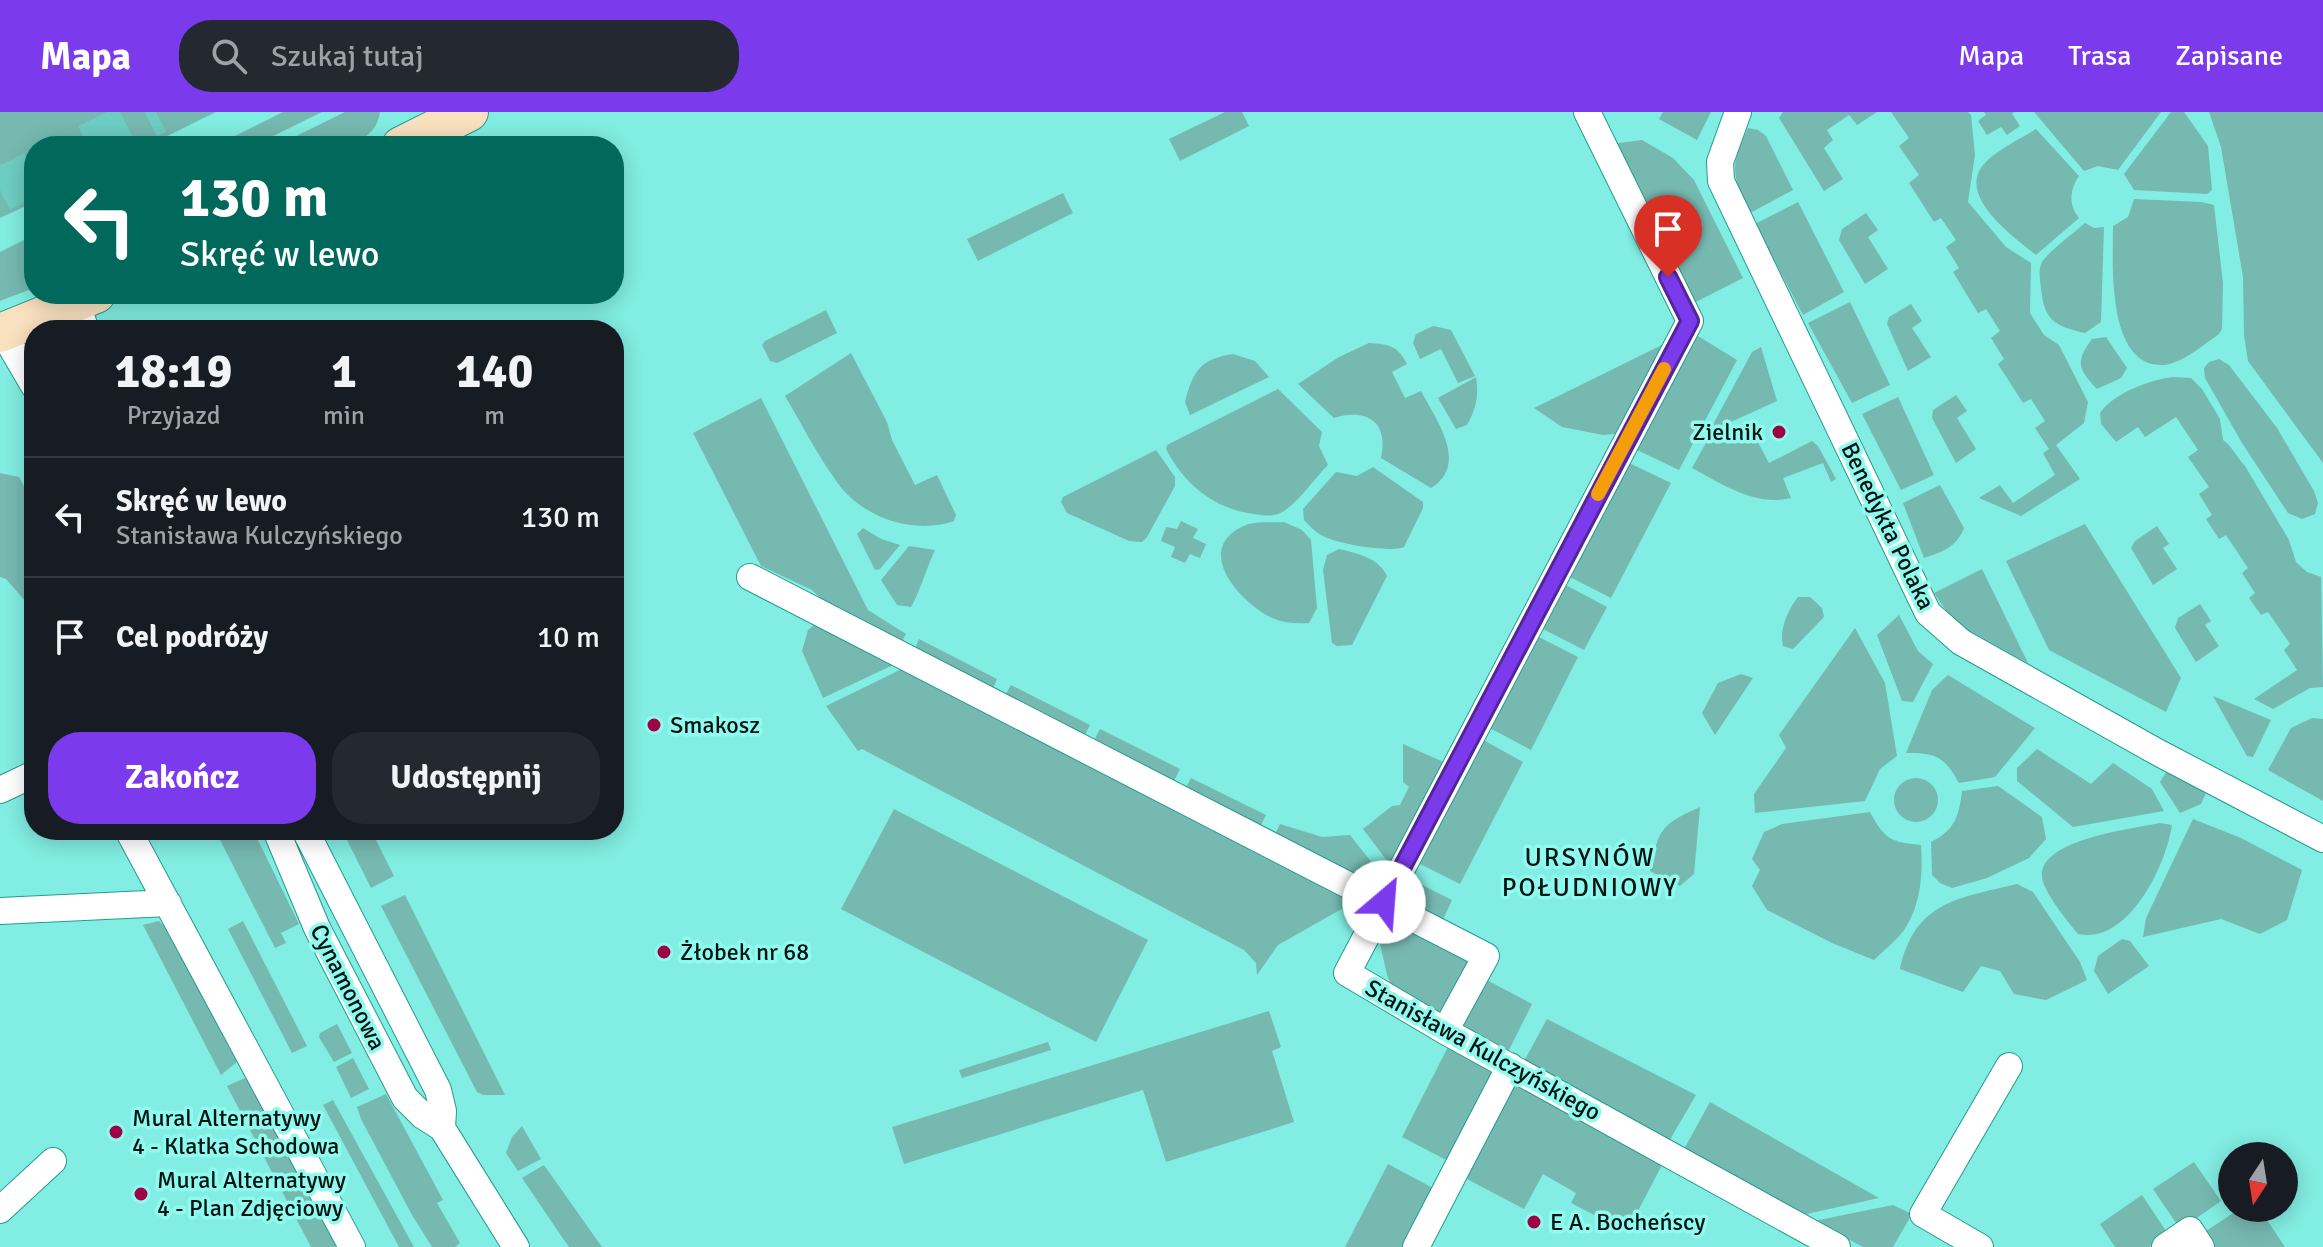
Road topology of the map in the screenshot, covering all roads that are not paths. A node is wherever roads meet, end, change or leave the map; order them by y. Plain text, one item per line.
1 (469, 112) edge
2 (1587, 112) edge
3 (1738, 112) edge
4 (421, 136) edge
5 (86, 309) edge
6 (49, 320) edge
7 (24, 327) edge
8 (1, 334) edge
9 (24, 370) edge
10 (750, 577) dead end
11 (24, 779) edge
12 (0, 790) edge
13 (2323, 839) edge
14 (133, 840) edge
15 (280, 840) edge
16 (310, 840) edge
17 (1384, 902) junction
18 (168, 903) junction
19 (0, 911) edge
20 (1445, 1031) junction
21 (1510, 1066) junction
22 (2009, 1066) dead end
23 (442, 1128) junction
24 (53, 1161) dead end
25 (0, 1210) edge
26 (352, 1247) edge
27 (516, 1247) edge
28 (1416, 1247) edge
29 (1837, 1247) edge
30 (1980, 1247) edge
31 (2165, 1247) edge
32 (2201, 1247) edge

1 - 4 main road
2 - 17 street, Stanisława Kulczyńskiego
3 - 13 street, Benedykta Polaka
5 - 6 main road
7 - 8 main road
8 - 9 street
10 - 17 street
11 - 12 street
14 - 18 street
15 - 23 street, Cynamonowa
16 - 23 street, Cynamonowa
17 - 20 street, Stanisława Kulczyńskiego
17 - 20 street
18 - 19 street
18 - 26 street
20 - 21 street, Stanisława Kulczyńskiego
21 - 28 street
21 - 29 street, Stanisława Kulczyńskiego
22 - 30 street
23 - 27 street, Cynamonowa
24 - 25 street
31 - 32 street

